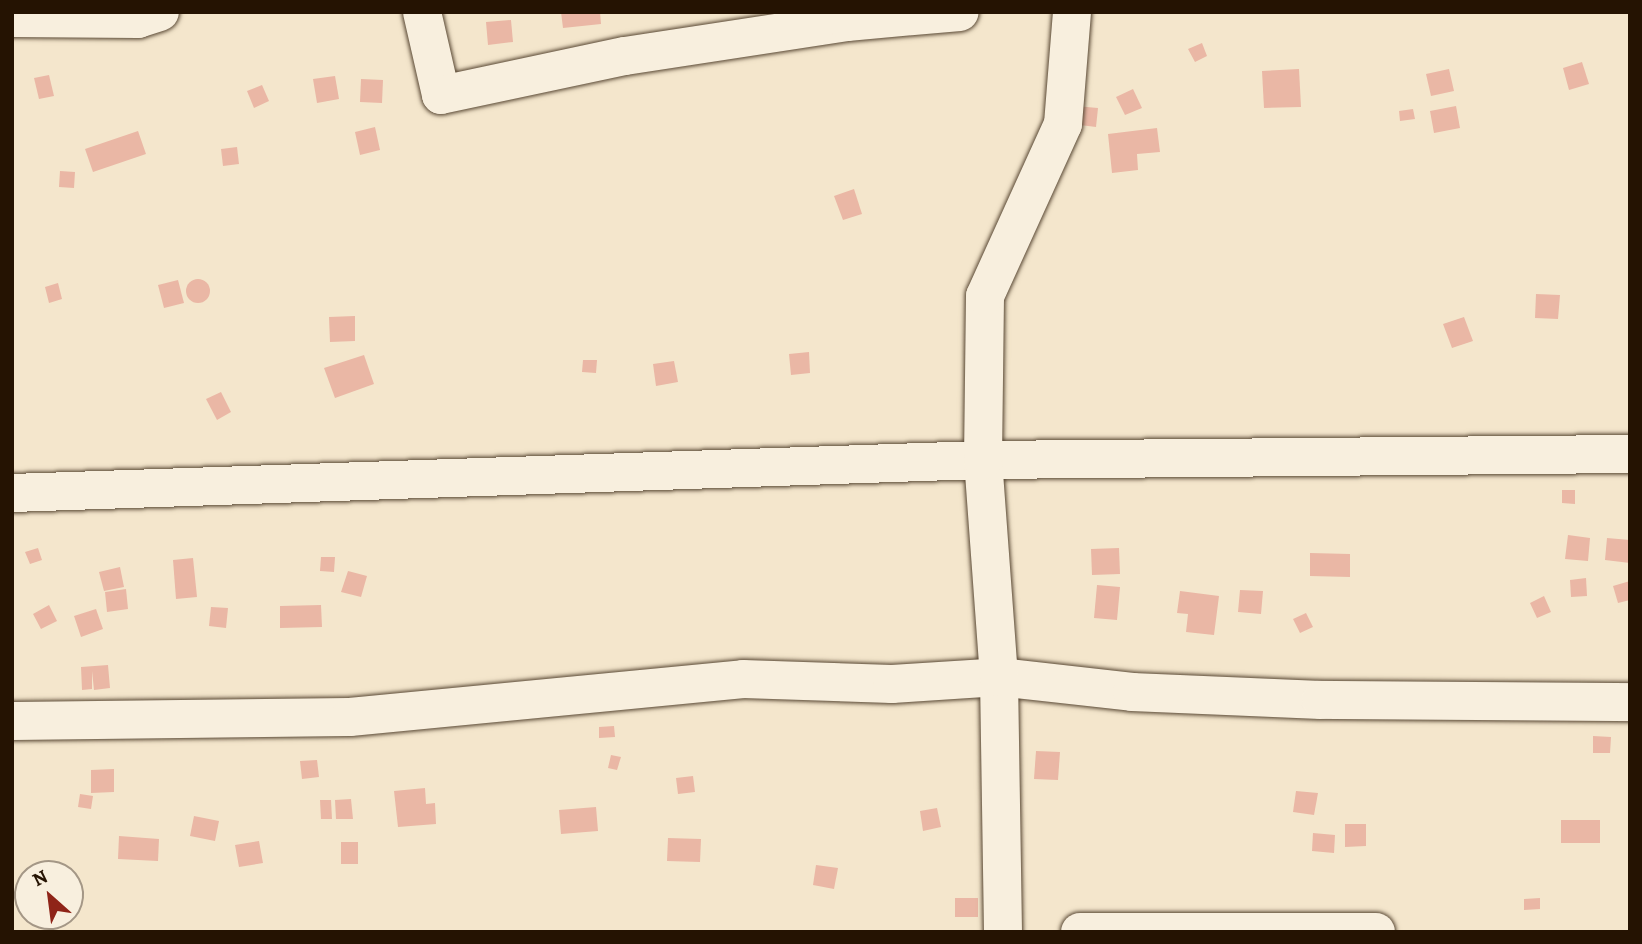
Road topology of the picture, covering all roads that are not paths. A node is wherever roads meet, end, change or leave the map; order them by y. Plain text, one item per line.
1 (422, 12) edge
2 (960, 12) edge
3 (1072, 12) edge
4 (144, 14) edge
5 (12, 18) edge
6 (1630, 454) edge
7 (983, 460) junction
8 (12, 493) edge
9 (999, 677) junction
10 (1630, 702) edge
11 (12, 721) edge
12 (1003, 932) edge
13 (1080, 932) edge
14 (1376, 932) edge

1 - 2 street
3 - 7 street
4 - 5 street
6 - 7 street
7 - 8 street
7 - 9 street
9 - 10 street
9 - 11 street
9 - 12 street
13 - 14 street

